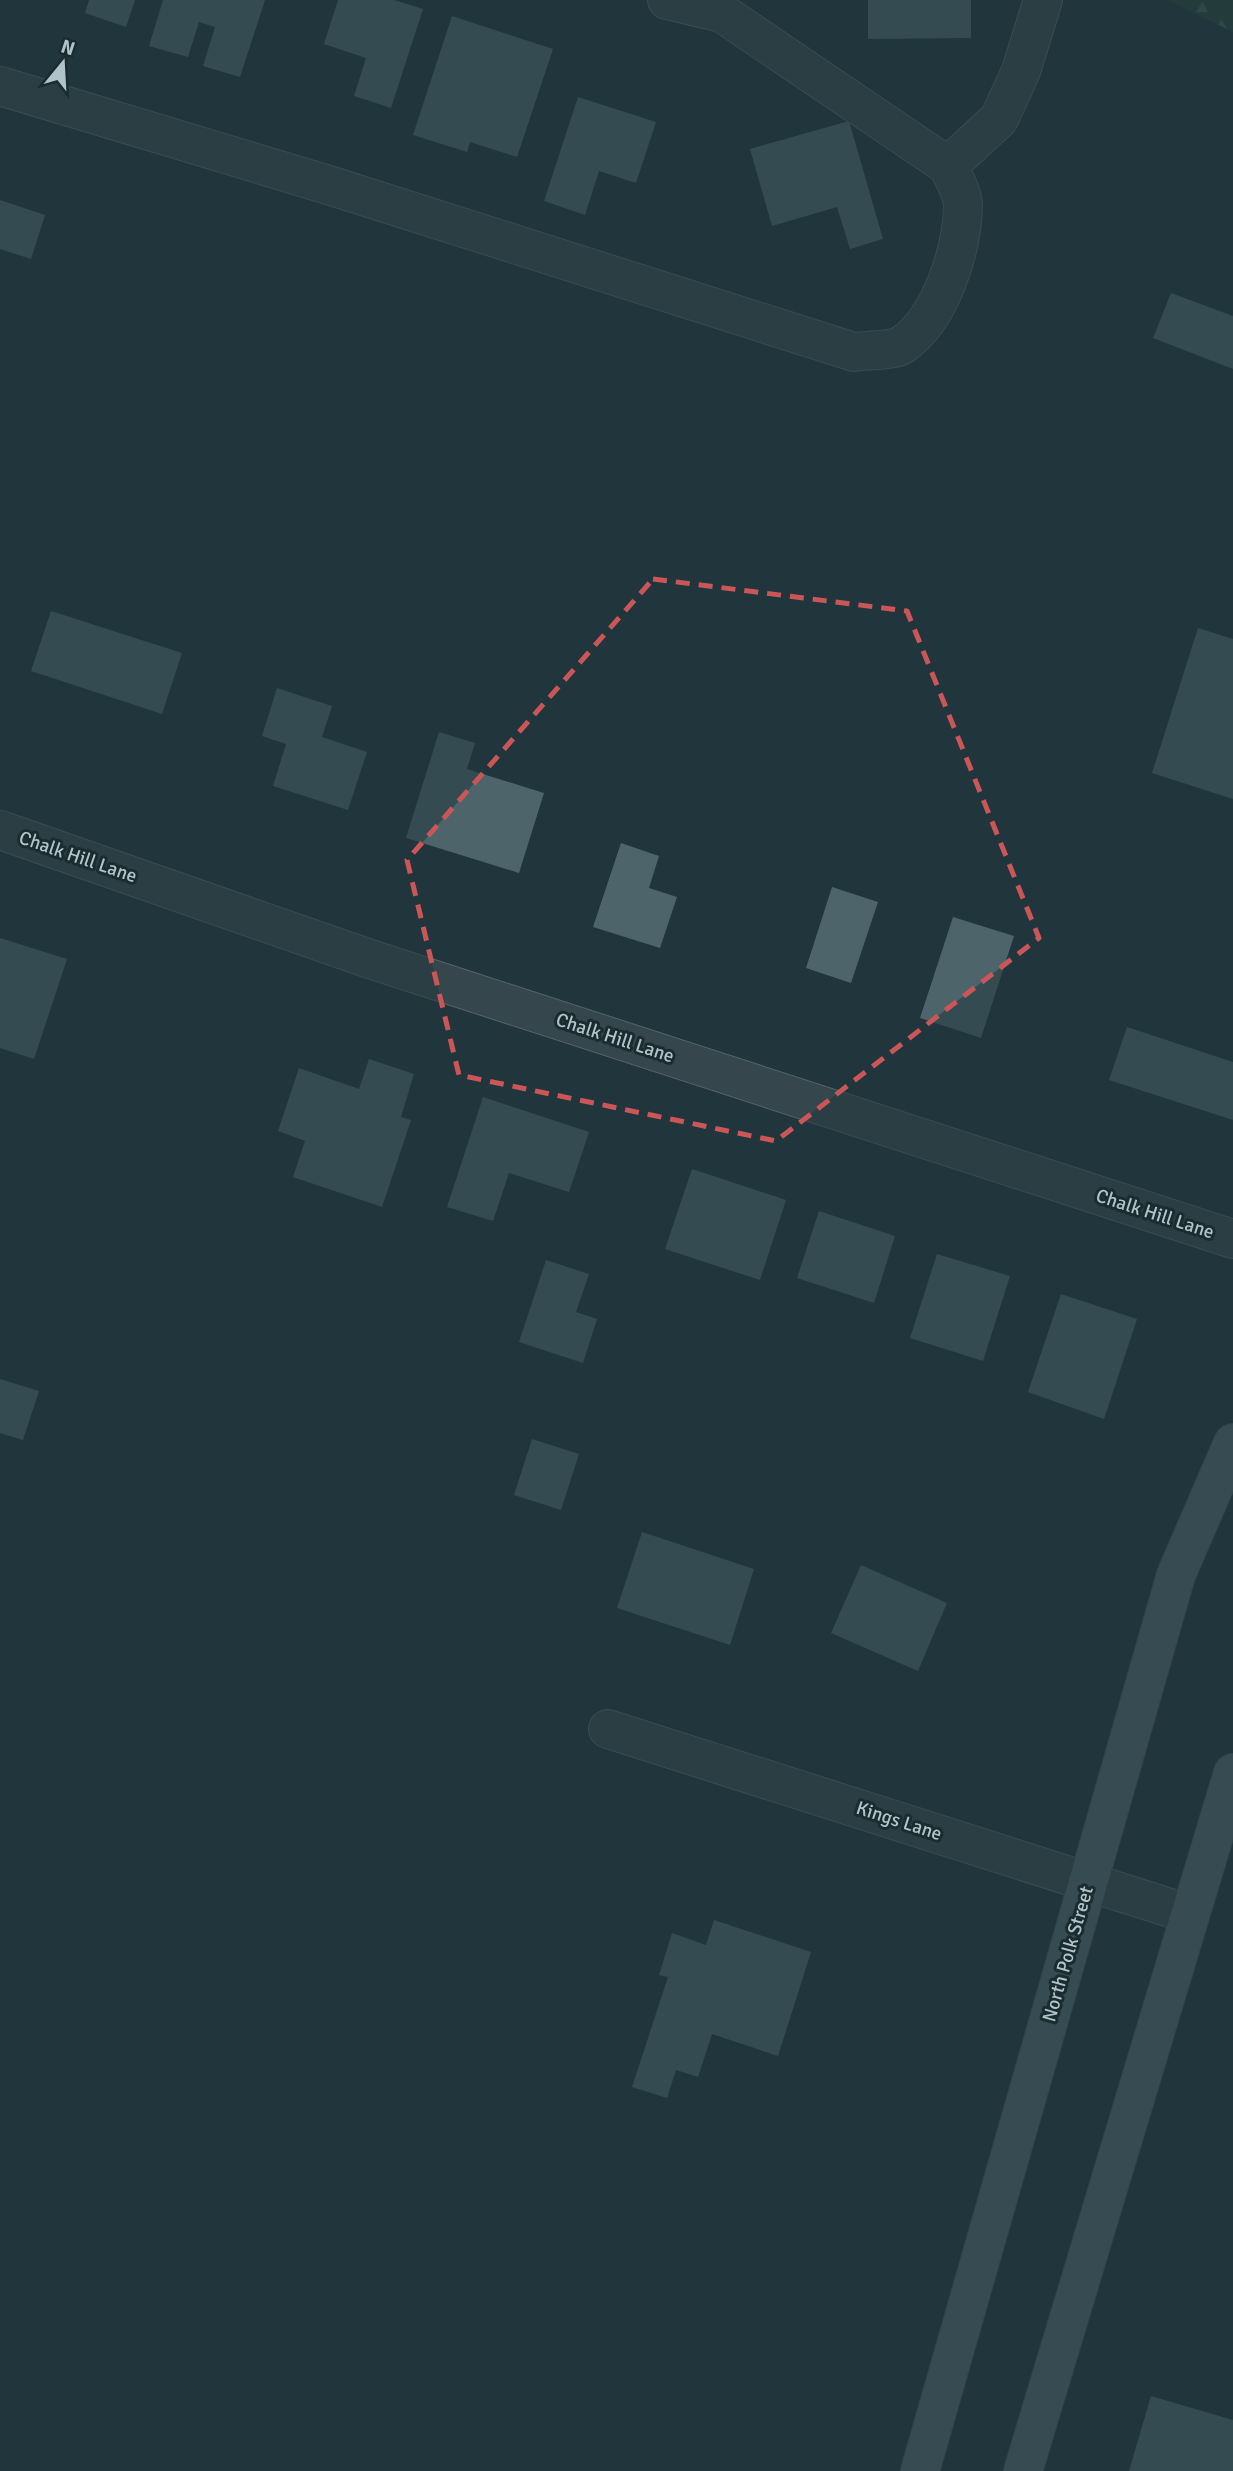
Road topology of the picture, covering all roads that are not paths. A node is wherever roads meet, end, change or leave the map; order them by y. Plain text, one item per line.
1 (667, 0) edge
2 (1043, 0) edge
3 (724, 6) edge
4 (0, 86) edge
5 (948, 166) junction
6 (0, 830) edge
7 (1233, 1239) edge
8 (1233, 1443) edge
9 (608, 1728) dead end
10 (1233, 1773) edge
11 (1088, 1881) junction
12 (1189, 1914) junction
13 (920, 2471) edge
14 (1023, 2471) edge

1 - 3 street
2 - 5 street
3 - 5 street
4 - 5 street
6 - 7 street, Chalk Hill Lane
8 - 11 main road, North Polk Street
9 - 11 street, Kings Lane
10 - 12 main road
11 - 12 street, Kings Lane
11 - 13 main road, North Polk Street
12 - 14 main road

